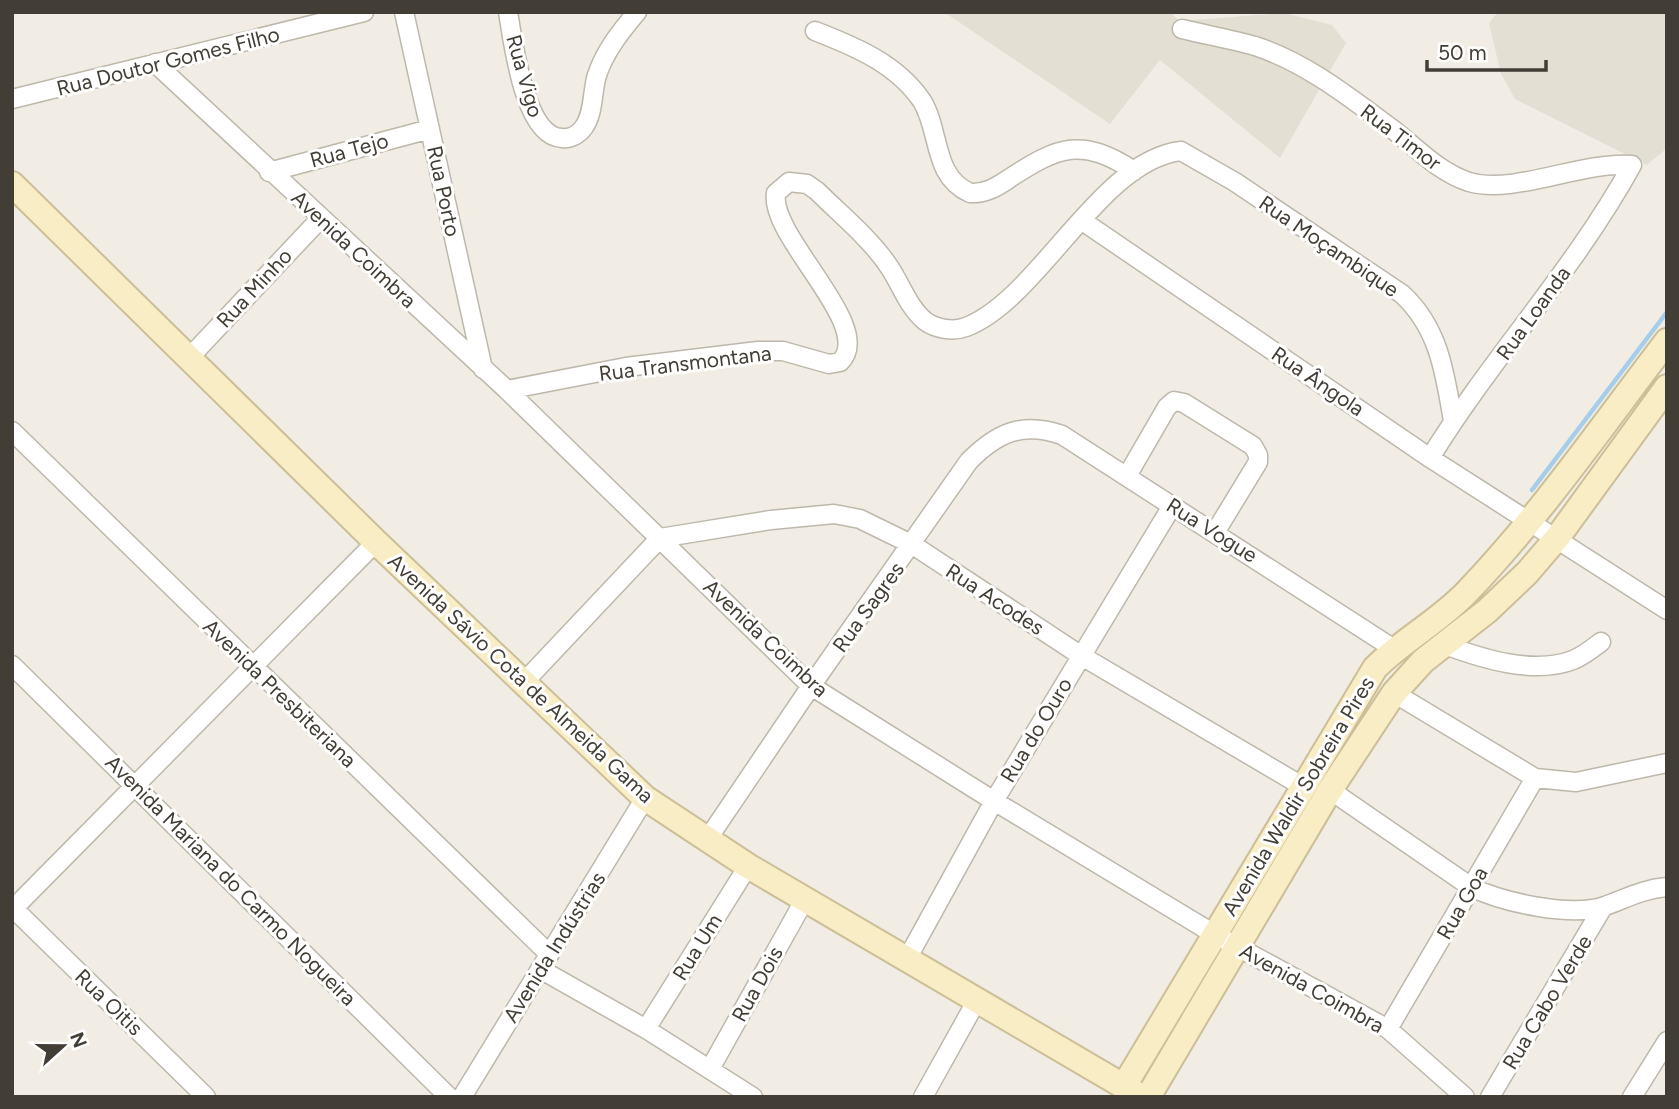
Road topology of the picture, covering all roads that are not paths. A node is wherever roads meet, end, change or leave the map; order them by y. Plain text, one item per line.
1 (364, 12) edge
2 (404, 12) edge
3 (508, 12) edge
4 (637, 12) edge
5 (1182, 29) dead end
6 (815, 32) dead end
7 (155, 63) junction
8 (12, 99) edge
9 (430, 129) junction
10 (1632, 165) joint
11 (1134, 171) junction
12 (269, 172) junction
13 (12, 184) edge
14 (321, 218) junction
15 (1081, 220) junction
16 (1667, 341) edge
17 (188, 359) junction
18 (483, 369) junction
19 (1667, 387) edge
20 (506, 390) junction
21 (1453, 421) junction
22 (1023, 430) joint
23 (12, 431) edge
24 (1430, 458) junction
25 (1127, 476) junction
26 (1172, 506) junction
27 (1529, 521) junction
28 (1216, 531) junction
29 (660, 538) junction
30 (1557, 538) junction
31 (376, 542) junction
32 (913, 545) junction
33 (1667, 610) edge
34 (1601, 642) dead end
35 (1445, 645) junction
36 (1394, 649) junction
37 (1080, 655) junction
38 (12, 665) edge
39 (252, 665) junction
40 (525, 681) junction
41 (811, 686) junction
42 (1394, 693) junction
43 (1667, 763) edge
44 (1535, 778) junction
45 (136, 785) junction
46 (1302, 786) junction
47 (1330, 790) junction
48 (645, 798) junction
49 (994, 801) junction
50 (707, 841) junction
51 (748, 866) junction
52 (1471, 887) junction
53 (1667, 887) edge
54 (805, 899) junction
55 (1603, 907) junction
56 (13, 908) edge
57 (1214, 934) junction
58 (1237, 947) junction
59 (907, 959) junction
60 (544, 961) junction
61 (977, 1000) junction
62 (646, 1029) junction
63 (1388, 1029) junction
64 (1667, 1041) edge
65 (710, 1069) junction
66 (1133, 1091) edge
67 (206, 1097) edge
68 (449, 1097) edge
69 (462, 1097) edge
70 (753, 1097) edge
71 (923, 1097) edge
72 (1148, 1097) edge
73 (1465, 1097) edge
74 (1490, 1097) edge
75 (1632, 1097) edge

1 - 7 street, Rua Doutor Gomes Filho
2 - 9 street, Rua Porto
3 - 4 street, Rua Vigo
5 - 10 street, Rua Timor
6 - 11 street
7 - 8 street, Rua Doutor Gomes Filho
7 - 12 street, Avenida Coimbra
9 - 12 street, Rua Tejo
9 - 18 street, Rua Porto
10 - 21 street, Rua Loanda
11 - 15 street, Rua Moçambique
11 - 21 street, Rua Moçambique
12 - 14 street, Avenida Coimbra
13 - 17 street, Avenida Sávio Cota de Almeida Gama
14 - 17 street, Rua Minho
14 - 18 street, Avenida Coimbra
15 - 20 street, Rua Transmontana
15 - 24 street, Rua Ângola
16 - 27 street, Avenida Waldir Sobreira Pires
17 - 31 street, Avenida Sávio Cota de Almeida Gama
18 - 20 street, Avenida Coimbra
19 - 30 street, Avenida Waldir Sobreira Pires
20 - 29 street, Avenida Coimbra
21 - 24 street, Rua Loanda
22 - 25 street, Rua Vogue
22 - 32 street, Rua Sagres
23 - 39 street, Avenida Presbiteriana
24 - 27 street, Rua Ângola
25 - 26 street, Rua Vogue
25 - 28 street
26 - 28 street, Rua Vogue
26 - 37 street, Rua do Ouro
27 - 30 street, Rua Ângola
27 - 36 street, Avenida Waldir Sobreira Pires
28 - 36 street, Rua Vogue
29 - 32 street, Rua Acodes
29 - 40 street
29 - 41 street, Avenida Coimbra
30 - 33 street, Rua Ângola
30 - 35 street, Avenida Waldir Sobreira Pires
31 - 39 street
31 - 40 street, Avenida Sávio Cota de Almeida Gama
32 - 37 street, Rua Acodes
32 - 41 street, Rua Sagres
34 - 35 street
35 - 42 street, Avenida Waldir Sobreira Pires
36 - 46 street, Avenida Waldir Sobreira Pires
37 - 46 street, Rua Acodes
37 - 49 street, Rua do Ouro
38 - 45 street, Avenida Mariana do Carmo Nogueira
39 - 45 street
39 - 60 street, Avenida Presbiteriana
40 - 48 street, Avenida Sávio Cota de Almeida Gama
41 - 49 street, Avenida Coimbra
41 - 50 street, Rua Sagres
42 - 44 street
42 - 47 street, Avenida Waldir Sobreira Pires
43 - 44 street
44 - 52 street, Rua Goa
45 - 56 street
45 - 68 street, Avenida Mariana do Carmo Nogueira
46 - 57 street, Avenida Waldir Sobreira Pires
47 - 52 street
47 - 58 street, Avenida Waldir Sobreira Pires
48 - 50 street, Avenida Sávio Cota de Almeida Gama
48 - 60 street, Avenida Indústrias
49 - 57 street, Avenida Coimbra
49 - 59 street, Rua do Ouro
50 - 51 street, Avenida Sávio Cota de Almeida Gama
51 - 54 street, Avenida Sávio Cota de Almeida Gama
51 - 62 street, Rua Um
52 - 55 street
52 - 63 street, Rua Goa
53 - 55 street
54 - 59 street, Avenida Sávio Cota de Almeida Gama
54 - 65 street, Rua Dois
55 - 74 street, Rua Cabo Verde
56 - 67 street, Rua Oitis
57 - 58 street, Avenida Coimbra
57 - 66 street, Avenida Waldir Sobreira Pires
58 - 63 street, Avenida Coimbra
58 - 72 street, Avenida Waldir Sobreira Pires
59 - 61 street, Avenida Sávio Cota de Almeida Gama
60 - 62 street, Avenida Presbiteriana
60 - 69 street, Avenida Indústrias
61 - 66 street, Avenida Sávio Cota de Almeida Gama
61 - 71 street
62 - 65 street, Avenida Presbiteriana
63 - 73 street, Avenida Coimbra
64 - 75 street
65 - 70 street, Avenida Presbiteriana

